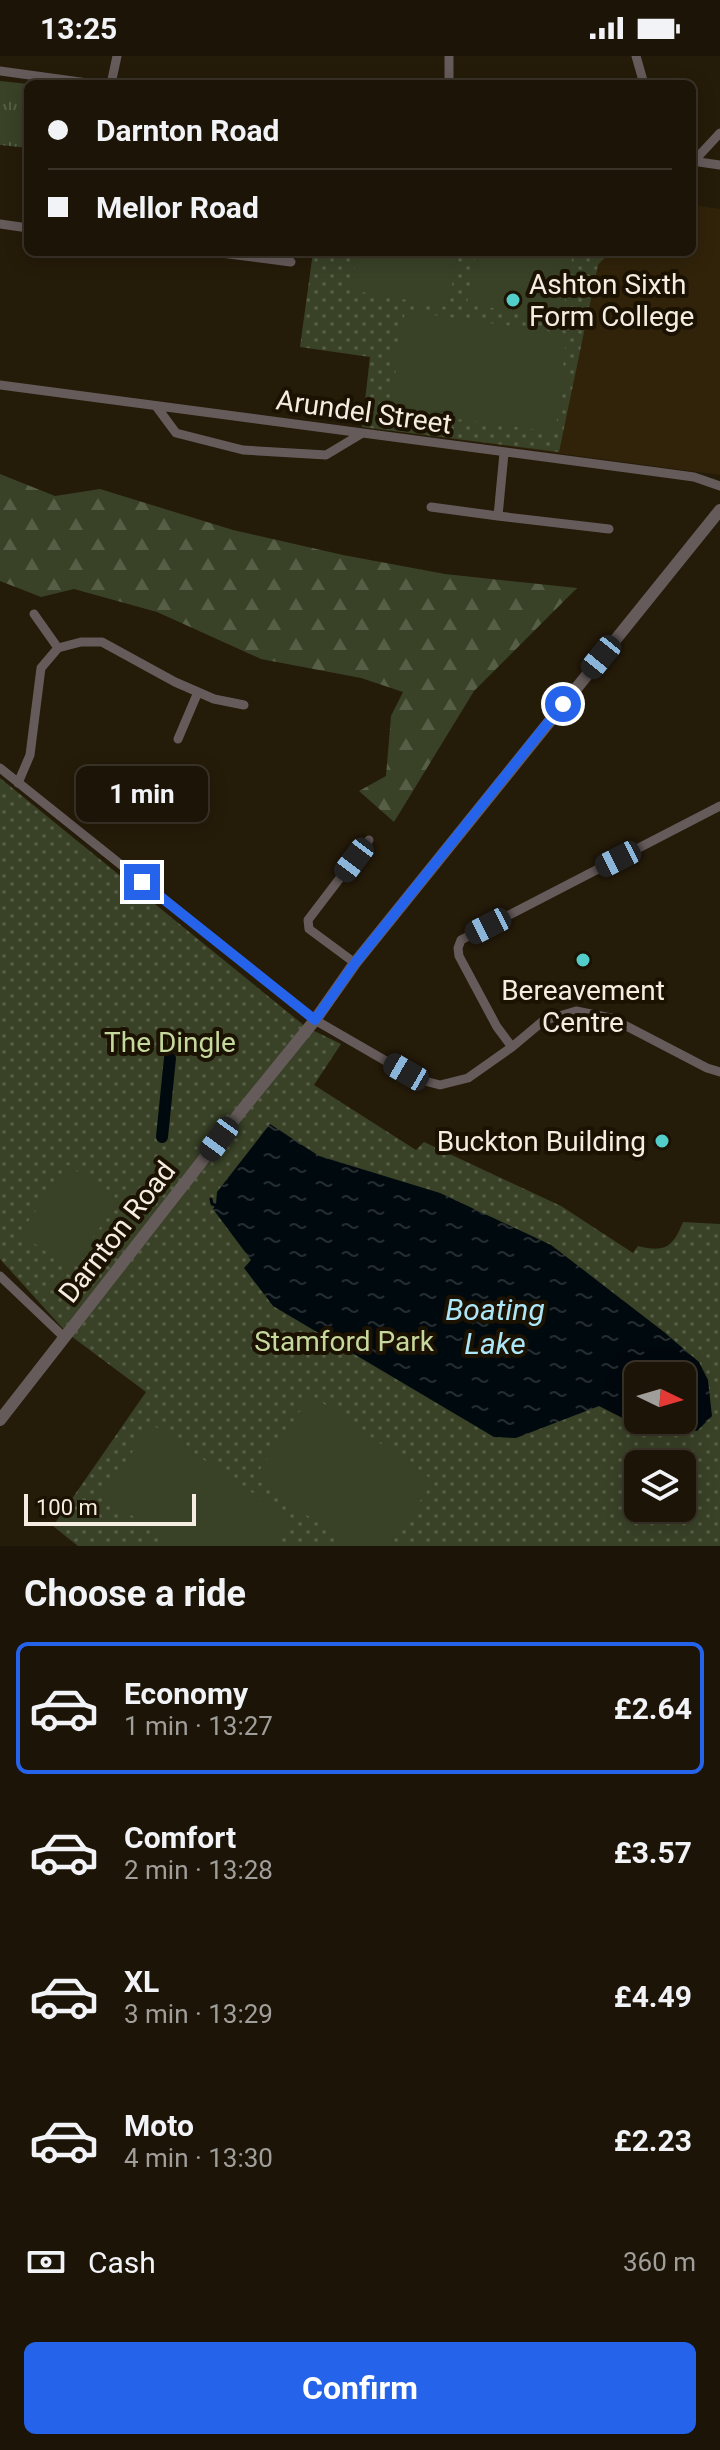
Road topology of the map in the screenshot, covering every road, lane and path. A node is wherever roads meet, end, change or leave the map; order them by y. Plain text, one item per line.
1 (117, 56) edge
2 (449, 56) edge
3 (636, 56) edge
4 (0, 71) edge
5 (66, 80) edge
6 (112, 80) edge
7 (449, 80) edge
8 (643, 80) edge
9 (720, 133) edge
10 (696, 158) edge
11 (696, 161) edge
12 (720, 165) edge
13 (0, 224) edge
14 (24, 227) edge
15 (244, 256) edge
16 (291, 262) dead end
17 (0, 385) edge
18 (156, 406) junction
19 (361, 434) junction
20 (504, 453) junction
21 (720, 486) edge
22 (431, 507) dead end
23 (720, 510) edge
24 (498, 516) junction
25 (609, 529) dead end
26 (34, 614) dead end
27 (58, 648) junction
28 (198, 692) junction
29 (244, 705) dead end
30 (178, 739) dead end
31 (0, 768) edge
32 (18, 783) junction
33 (720, 806) edge
34 (369, 840) dead end
35 (355, 963) junction
36 (315, 1020) junction
37 (512, 1047) junction
38 (720, 1072) edge
39 (0, 1276) edge
40 (65, 1338) junction
41 (0, 1420) edge

1 - 6 street
2 - 7 street
3 - 8 street
4 - 5 street
9 - 10 street
11 - 12 street
13 - 14 street
15 - 16 street
17 - 18 street, Arundel Street
18 - 19 street, Arundel Street
18 - 19 street
19 - 20 street, Arundel Street
20 - 21 street, Arundel Street
20 - 24 street
22 - 24 street
23 - 35 street, Darnton Road
24 - 25 street
26 - 27 street
27 - 28 street
27 - 32 street
28 - 29 street
28 - 30 street
31 - 32 street
32 - 36 street
33 - 37 street
34 - 35 street
35 - 36 street, Darnton Road
36 - 37 street
36 - 40 street, Darnton Road
37 - 38 street
39 - 40 street
40 - 41 street, Darnton Road

